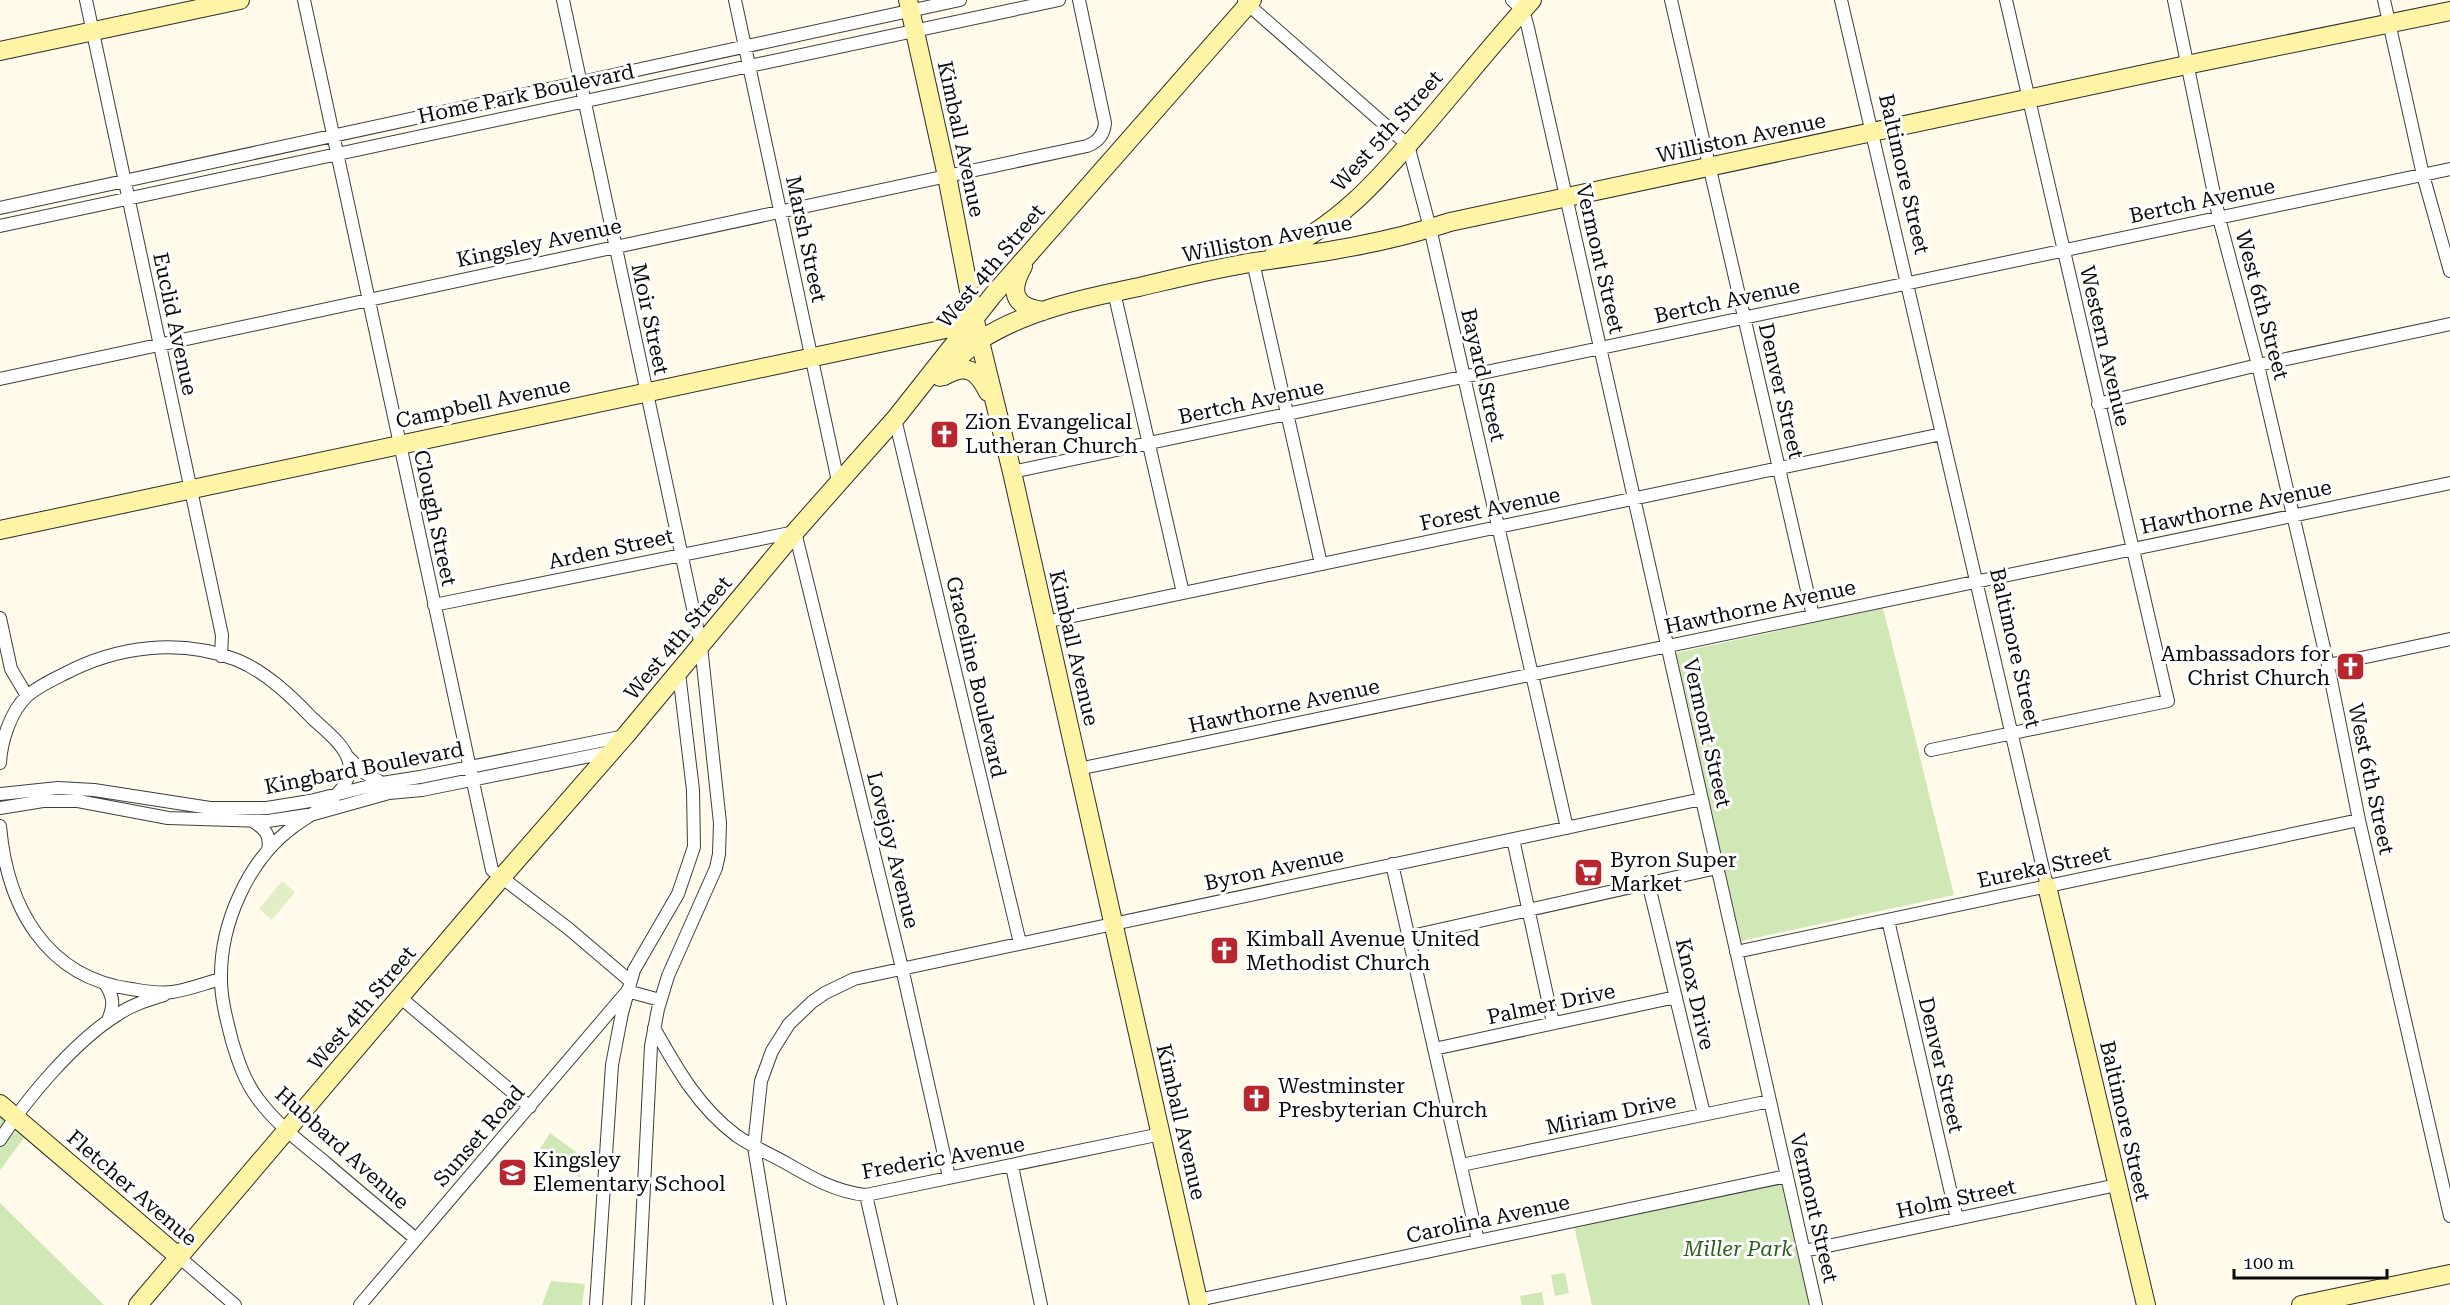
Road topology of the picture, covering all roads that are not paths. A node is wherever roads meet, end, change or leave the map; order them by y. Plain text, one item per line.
1 (86, 0) edge
2 (240, 0) edge
3 (304, 0) edge
4 (563, 0) edge
5 (735, 0) edge
6 (960, 0) edge
7 (1059, 0) edge
8 (1079, 0) edge
9 (1671, 0) edge
10 (1841, 0) edge
11 (2006, 0) edge
12 (2174, 0) edge
13 (2384, 0) edge
14 (1248, 1) edge
15 (1522, 3) edge
16 (909, 5) edge
17 (2450, 11) edge
18 (2389, 24) junction
19 (93, 31) junction
20 (915, 31) junction
21 (745, 47) junction
22 (0, 51) edge
23 (2189, 64) junction
24 (749, 66) junction
25 (580, 82) junction
26 (2029, 100) junction
27 (584, 101) junction
28 (1871, 133) junction
29 (333, 135) junction
30 (1408, 145) junction
31 (338, 154) junction
32 (1709, 168) junction
33 (2450, 169) edge
34 (2423, 175) junction
35 (947, 176) junction
36 (125, 181) junction
37 (1567, 198) junction
38 (129, 199) junction
39 (0, 208) edge
40 (780, 212) junction
41 (2219, 218) junction
42 (0, 226) edge
43 (1430, 228) junction
44 (615, 247) junction
45 (2063, 250) junction
46 (1030, 254) junction
47 (1253, 262) junction
48 (2450, 271) edge
49 (1906, 283) junction
50 (1114, 292) junction
51 (369, 300) junction
52 (1043, 310) junction
53 (974, 317) junction
54 (1744, 317) junction
55 (2450, 324) edge
56 (980, 341) junction
57 (160, 345) junction
58 (1600, 348) junction
59 (811, 356) junction
60 (2258, 365) junction
61 (1463, 377) junction
62 (0, 379) edge
63 (935, 381) junction
64 (646, 392) junction
65 (2098, 404) junction
66 (996, 407) junction
67 (1287, 414) junction
68 (895, 419) junction
69 (1942, 434) junction
70 (1148, 443) junction
71 (400, 444) junction
72 (1779, 468) junction
73 (1012, 472) junction
74 (2450, 483) edge
75 (838, 486) junction
76 (191, 489) junction
77 (1634, 499) junction
78 (2293, 515) junction
79 (1498, 527) junction
80 (0, 530) edge
81 (795, 532) junction
82 (2132, 549) junction
83 (681, 554) junction
84 (1321, 564) junction
85 (1977, 582) junction
86 (1183, 593) junction
87 (434, 605) junction
88 (1813, 616) junction
89 (0, 618) edge
90 (1045, 622) junction
91 (2450, 639) edge
92 (702, 645) junction
93 (1667, 646) junction
94 (221, 656) junction
95 (2328, 665) junction
96 (679, 673) junction
97 (1532, 675) junction
98 (27, 696) junction
99 (626, 735) junction
100 (2011, 735) junction
101 (1931, 750) dead end
102 (612, 752) junction
103 (346, 756) junction
104 (0, 763) edge
105 (469, 767) junction
106 (1078, 769) junction
107 (472, 780) junction
108 (382, 783) junction
109 (337, 793) junction
110 (0, 794) edge
111 (1702, 799) junction
112 (0, 808) edge
113 (314, 814) junction
114 (2359, 820) junction
115 (254, 822) junction
116 (0, 826) edge
117 (1567, 828) junction
118 (1513, 839) junction
119 (268, 850) junction
120 (1392, 864) junction
121 (1717, 868) junction
122 (502, 877) junction
123 (1648, 882) junction
124 (2047, 886) junction
125 (1528, 909) junction
126 (1888, 920) junction
127 (1113, 923) junction
128 (1407, 937) junction
129 (1020, 943) junction
130 (1736, 952) junction
131 (902, 968) junction
132 (221, 979) junction
133 (106, 985) junction
134 (628, 988) junction
135 (173, 992) junction
136 (1676, 997) junction
137 (401, 998) junction
138 (660, 1000) junction
139 (108, 1021) junction
140 (1553, 1023) junction
141 (654, 1028) junction
142 (1434, 1049) junction
143 (1770, 1101) junction
144 (0, 1104) edge
145 (530, 1107) junction
146 (1704, 1114) junction
147 (15, 1117) junction
148 (287, 1131) junction
149 (1161, 1134) junction
150 (0, 1140) edge
151 (754, 1147) junction
152 (1461, 1165) junction
153 (1012, 1166) junction
154 (1787, 1176) junction
155 (949, 1177) junction
156 (2117, 1185) junction
157 (866, 1195) junction
158 (2450, 1216) edge
159 (1957, 1219) junction
160 (416, 1239) junction
161 (1478, 1240) junction
162 (1804, 1251) junction
163 (179, 1257) junction
164 (2450, 1274) edge
165 (1199, 1302) edge
166 (138, 1305) edge
167 (235, 1305) edge
168 (360, 1305) edge
169 (596, 1305) edge
170 (638, 1305) edge
171 (780, 1305) edge
172 (891, 1305) edge
173 (1041, 1305) edge
174 (1816, 1305) edge
175 (2146, 1305) edge
176 (2301, 1305) edge

1 - 19 street, Euclid Avenue
2 - 19 main road
3 - 29 street, Clough Street
4 - 25 street, Moir Street
5 - 21 street, Marsh Street
6 - 16 street, Home Park Boulevard
7 - 20 street, Home Park Boulevard
8 - 35 street, Kingsley Avenue
9 - 32 street, Denver Street
10 - 28 street, Baltimore Street
11 - 26 street, Western Avenue
12 - 23 street, West 6th Street
13 - 18 street
14 - 30 street
14 - 46 main road, West 4th Street
15 - 30 main road, West 5th Street
15 - 37 street, Vermont Street
16 - 20 main road, Kimball Avenue
16 - 21 street, Home Park Boulevard
17 - 18 main road, Williston Avenue
18 - 23 main road, Williston Avenue
18 - 34 street
19 - 22 main road
19 - 36 street, Euclid Avenue
20 - 24 street, Home Park Boulevard
20 - 35 main road, Kimball Avenue
21 - 24 street, Marsh Street
21 - 25 street, Home Park Boulevard
23 - 26 main road, Williston Avenue
23 - 41 street, West 6th Street
24 - 27 street, Home Park Boulevard
24 - 40 street, Marsh Street
25 - 27 street, Moir Street
25 - 29 street, Home Park Boulevard
26 - 28 main road, Williston Avenue
26 - 45 street, Western Avenue
27 - 31 street, Home Park Boulevard
27 - 44 street, Moir Street
28 - 32 main road, Williston Avenue
28 - 49 street, Baltimore Street
29 - 31 street, Clough Street
29 - 36 street, Home Park Boulevard
30 - 43 street, Bayard Street
30 - 47 main road, West 5th Street
31 - 38 street, Home Park Boulevard
31 - 51 street, Clough Street
32 - 37 main road, Williston Avenue
32 - 54 street, Denver Street
33 - 34 street, Bertch Avenue
34 - 41 street, Bertch Avenue
34 - 48 street
35 - 40 street, Kingsley Avenue
35 - 53 main road, Kimball Avenue
36 - 38 street, Euclid Avenue
36 - 39 street, Home Park Boulevard
37 - 43 main road, Williston Avenue
37 - 58 street, Vermont Street
38 - 42 street, Home Park Boulevard
38 - 57 street, Euclid Avenue
40 - 44 street, Kingsley Avenue
40 - 59 street, Marsh Street
41 - 45 street, Bertch Avenue
41 - 60 street, West 6th Street
43 - 47 main road, Williston Avenue
43 - 61 street, Bayard Street
44 - 51 street, Kingsley Avenue
44 - 64 street, Moir Street
45 - 49 street, Bertch Avenue
45 - 65 street, Western Avenue
46 - 52 main road
46 - 53 main road, West 4th Street
47 - 50 main road, Williston Avenue
47 - 67 street
49 - 54 street, Bertch Avenue
49 - 69 street, Baltimore Street
50 - 52 main road, Williston Avenue
50 - 70 street
51 - 57 street, Kingsley Avenue
51 - 71 street, Clough Street
52 - 56 main road, Williston Avenue
53 - 56 main road, Kimball Avenue
53 - 59 main road, Campbell Avenue
53 - 68 main road, West 4th Street
54 - 58 street, Bertch Avenue
54 - 72 street, Denver Street
55 - 60 street
56 - 63 main road, Williston Avenue
56 - 66 main road, Kimball Avenue
57 - 62 street, Kingsley Avenue
57 - 76 street, Euclid Avenue
58 - 61 street, Bertch Avenue
58 - 77 street, Vermont Street
59 - 64 main road, Campbell Avenue
59 - 75 street, Marsh Street
60 - 65 street
60 - 78 street, West 6th Street
61 - 67 street, Bertch Avenue
61 - 79 street, Bayard Street
63 - 66 main road
63 - 68 main road, Williston Avenue
64 - 71 main road, Campbell Avenue
64 - 83 street, Moir Street
65 - 82 street, Western Avenue
66 - 73 main road, Kimball Avenue
67 - 70 street, Bertch Avenue
67 - 84 street
68 - 75 main road, West 4th Street
68 - 129 street, Graceline Boulevard
69 - 72 street, Forest Avenue
69 - 85 street, Baltimore Street
70 - 73 street, Bertch Avenue
70 - 86 street
71 - 76 main road, Campbell Avenue
71 - 87 street, Clough Street
72 - 77 street, Forest Avenue
72 - 88 street, Denver Street
73 - 90 main road, Kimball Avenue
74 - 78 street, Hawthorne Avenue
75 - 81 main road, West 4th Street
76 - 80 main road, Campbell Avenue
76 - 94 street, Euclid Avenue
77 - 79 street, Forest Avenue
77 - 93 street, Vermont Street
78 - 82 street, Hawthorne Avenue
78 - 95 street, West 6th Street
79 - 84 street, Forest Avenue
79 - 97 street, Bayard Street
81 - 83 street, Arden Street
81 - 92 main road, West 4th Street
81 - 131 street, Lovejoy Avenue
82 - 85 street, Hawthorne Avenue
82 - 100 street, Western Avenue
83 - 87 street, Arden Street
83 - 92 street, Moir Street
84 - 86 street, Forest Avenue
85 - 88 street, Hawthorne Avenue
85 - 100 street, Baltimore Street
86 - 90 street, Forest Avenue
87 - 105 street, Clough Street
88 - 93 street, Hawthorne Avenue
89 - 98 street
90 - 106 main road, Kimball Avenue
91 - 95 street
92 - 96 main road, West 4th Street
92 - 138 street, Moir Street
93 - 97 street, Hawthorne Avenue
93 - 111 street, Vermont Street
94 - 98 street
94 - 103 street
95 - 114 street, West 6th Street
96 - 99 main road, West 4th Street
96 - 134 street
97 - 106 street, Hawthorne Avenue
97 - 117 street, Bayard Street
98 - 104 street
99 - 102 main road, West 4th Street
99 - 105 street, Kingbard Boulevard
100 - 101 street
100 - 124 street, Baltimore Street
102 - 107 street, Kingbard Boulevard
102 - 122 main road, West 4th Street
103 - 108 street
103 - 109 street
105 - 107 street, Clough Street
105 - 108 street, Kingbard Boulevard
106 - 127 main road, Kimball Avenue
107 - 113 street, Kingbard Boulevard
107 - 122 street, Clough Street
108 - 109 street, Kingbard Boulevard
109 - 110 street, Kingbard Boulevard
109 - 113 street
111 - 117 street, Byron Avenue
111 - 121 street, Vermont Street
112 - 115 street, Kingbard Boulevard
113 - 115 street, Kingbard Boulevard
113 - 119 street, Hubbard Avenue
114 - 124 street, Eureka Street
114 - 158 street, West 6th Street
115 - 119 street
116 - 133 street
117 - 118 street, Byron Avenue
118 - 120 street, Byron Avenue
118 - 125 street
119 - 132 street, Hubbard Avenue
120 - 127 street, Byron Avenue
120 - 128 street
121 - 123 street
121 - 130 street, Vermont Street
122 - 134 street, Clough Street
122 - 137 main road, West 4th Street
123 - 125 street
123 - 136 street, Knox Drive
124 - 126 street, Eureka Street
124 - 156 main road, Baltimore Street
125 - 128 street
125 - 140 street
126 - 130 street, Eureka Street
126 - 159 street, Denver Street
127 - 129 street, Byron Avenue
127 - 149 main road, Kimball Avenue
128 - 142 street
129 - 131 street, Byron Avenue
130 - 143 street, Vermont Street
131 - 151 street, Byron Avenue
131 - 155 street, Lovejoy Avenue
132 - 135 street
132 - 148 street, Hubbard Avenue
133 - 135 street
133 - 139 street
134 - 138 street
134 - 145 street, Sunset Road
134 - 169 street
135 - 139 street
136 - 140 street, Palmer Drive
136 - 146 street, Knox Drive
137 - 145 street
137 - 148 main road, West 4th Street
138 - 141 street, Moir Street
139 - 147 street
140 - 142 street, Palmer Drive
141 - 151 street, Frederic Avenue
141 - 170 street, Moir Street
142 - 152 street
143 - 146 street, Miriam Drive
143 - 154 street, Vermont Street
144 - 147 main road, Fletcher Avenue
145 - 160 street, Sunset Road
146 - 152 street, Miriam Drive
147 - 150 street
147 - 163 main road, Fletcher Avenue
148 - 160 street, Hubbard Avenue
148 - 163 main road, West 4th Street
149 - 153 street, Frederic Avenue
149 - 165 main road, Kimball Avenue
151 - 157 street, Frederic Avenue
151 - 171 street, Byron Avenue
152 - 161 street
153 - 155 street, Frederic Avenue
153 - 173 street
154 - 161 street, Carolina Avenue
154 - 162 street, Vermont Street
155 - 157 street, Frederic Avenue
156 - 159 street, Holm Street
156 - 175 main road, Baltimore Street
157 - 172 street
159 - 162 street, Holm Street
160 - 168 street, Sunset Road
161 - 165 street, Carolina Avenue
162 - 174 street, Vermont Street
163 - 166 main road, West 4th Street
163 - 167 street, Fletcher Avenue
164 - 176 main road

